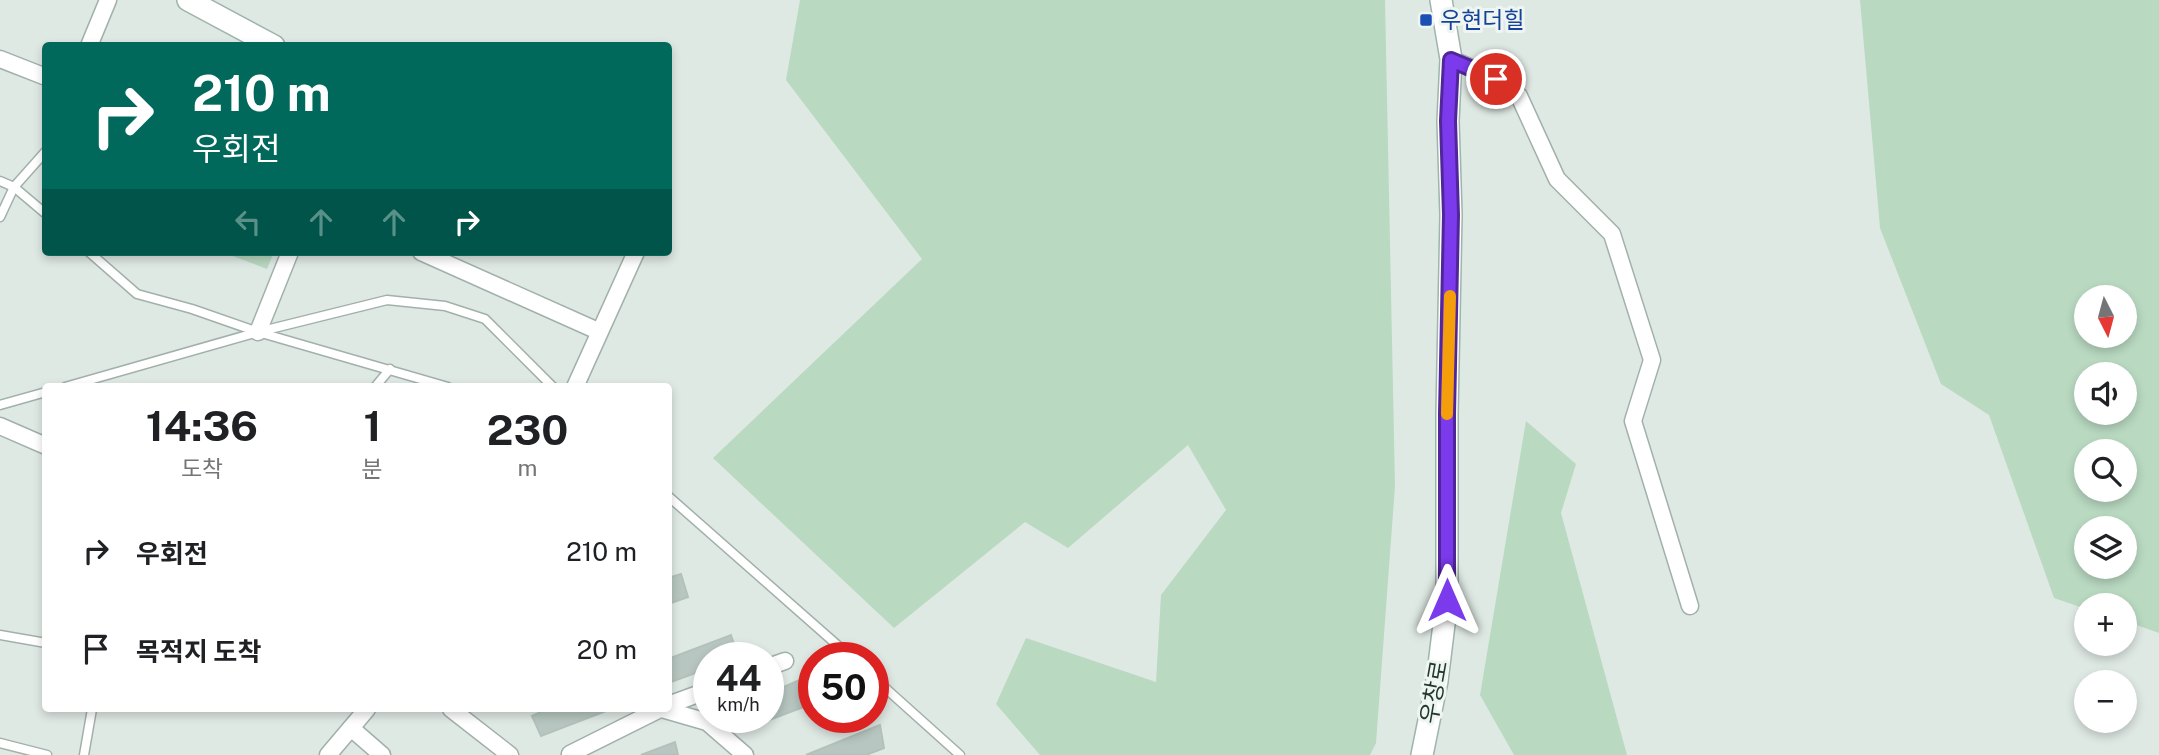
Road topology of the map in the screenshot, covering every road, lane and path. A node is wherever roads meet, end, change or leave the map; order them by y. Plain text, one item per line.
1 (108, 0) edge
2 (188, 0) edge
3 (1441, 0) edge
4 (91, 42) edge
5 (267, 42) edge
6 (0, 59) edge
7 (1451, 60) junction
8 (42, 75) edge
9 (42, 156) edge
10 (0, 181) edge
11 (14, 187) junction
12 (42, 211) edge
13 (0, 217) edge
14 (94, 256) edge
15 (288, 256) edge
16 (430, 256) edge
17 (634, 256) edge
18 (598, 331) junction
19 (258, 332) junction
20 (390, 369) junction
21 (79, 383) edge
22 (378, 383) edge
23 (435, 383) edge
24 (549, 383) edge
25 (577, 383) edge
26 (42, 393) edge
27 (0, 405) edge
28 (0, 426) edge
29 (42, 444) edge
30 (672, 500) edge
31 (1690, 606) dead end
32 (0, 635) edge
33 (42, 642) edge
34 (834, 642) edge
35 (889, 691) edge
36 (693, 696) edge
37 (672, 704) edge
38 (91, 712) edge
39 (364, 712) edge
40 (455, 712) edge
41 (655, 712) edge
42 (672, 712) edge
43 (351, 728) junction
44 (0, 743) edge
45 (570, 754) edge
46 (47, 755) edge
47 (84, 755) edge
48 (328, 755) edge
49 (382, 755) edge
50 (510, 755) edge
51 (745, 755) edge
52 (960, 755) edge
53 (1422, 755) edge

1 - 4 street
2 - 5 main road
3 - 7 main road, 우창로
6 - 8 street
7 - 31 street
7 - 53 main road, 우창로
9 - 11 lane
10 - 11 lane
11 - 12 lane
11 - 13 lane
14 - 19 lane
15 - 19 street
16 - 18 street
17 - 18 street
18 - 25 street
19 - 20 lane
19 - 21 lane
19 - 24 lane
20 - 22 lane
20 - 23 lane
26 - 27 lane
28 - 29 street
30 - 34 lane
32 - 33 lane
35 - 52 lane
36 - 37 street
38 - 47 lane
39 - 43 street
40 - 50 street
41 - 45 street
42 - 51 street
43 - 48 street
43 - 49 street
44 - 46 lane

